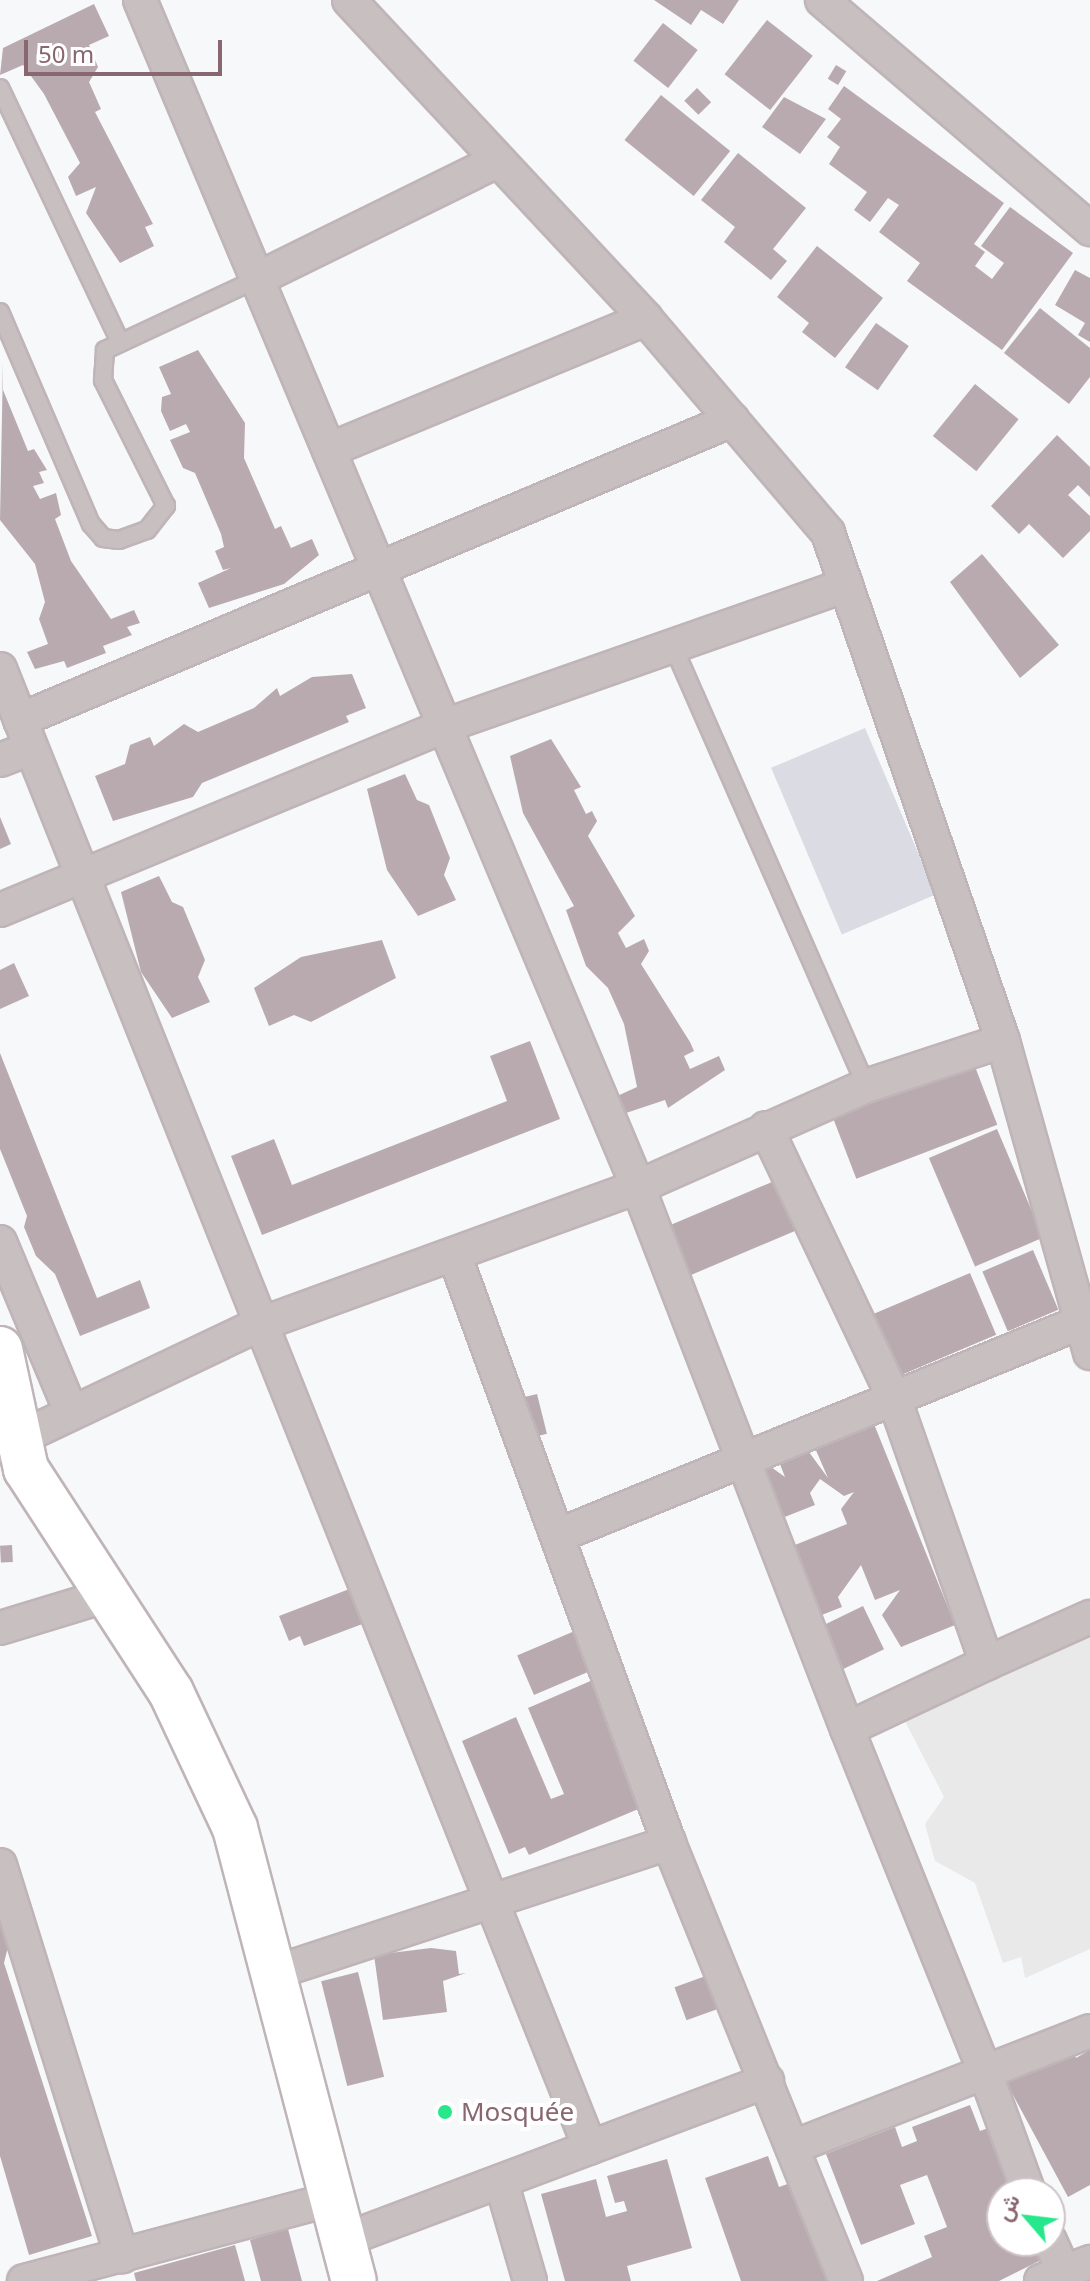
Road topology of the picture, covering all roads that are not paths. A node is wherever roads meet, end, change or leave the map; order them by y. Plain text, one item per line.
1 (140, 0) edge
2 (349, 0) edge
3 (822, 0) edge
4 (0, 88) edge
5 (497, 161) junction
6 (1090, 229) edge
7 (257, 279) junction
8 (0, 312) edge
9 (646, 319) junction
10 (118, 338) junction
11 (732, 420) junction
12 (329, 450) junction
13 (378, 566) junction
14 (846, 585) junction
15 (673, 646) junction
16 (0, 669) edge
17 (444, 726) junction
18 (25, 734) junction
19 (0, 760) edge
20 (79, 876) junction
21 (0, 910) edge
22 (1003, 1041) junction
23 (866, 1086) junction
24 (766, 1128) junction
25 (638, 1187) junction
26 (0, 1242) edge
27 (454, 1254) junction
28 (1081, 1322) junction
29 (258, 1325) junction
30 (0, 1349) edge
31 (1090, 1353) edge
32 (894, 1398) junction
33 (70, 1409) junction
34 (5, 1438) edge
35 (741, 1460) junction
36 (557, 1536) junction
37 (105, 1596) junction
38 (1090, 1617) edge
39 (0, 1628) edge
40 (987, 1663) junction
41 (847, 1729) junction
42 (669, 1843) junction
43 (0, 1865) edge
44 (491, 1902) junction
45 (276, 1972) junction
46 (1090, 2031) edge
47 (985, 2072) junction
48 (767, 2081) junction
49 (793, 2147) junction
50 (590, 2148) junction
51 (1023, 2177) edge
52 (501, 2181) junction
53 (344, 2240) edge
54 (122, 2256) junction
55 (24, 2281) edge
56 (530, 2281) edge
57 (846, 2281) edge

1 - 7 street
2 - 5 street
3 - 6 street
4 - 10 lane
5 - 7 street
5 - 9 street
7 - 10 lane
7 - 12 street
8 - 10 lane
9 - 11 street
9 - 12 street
11 - 13 street
11 - 14 street
12 - 13 street
13 - 17 street
13 - 18 street
14 - 15 street
14 - 22 street
15 - 17 street
15 - 23 lane
16 - 18 street
17 - 20 street
17 - 25 street
18 - 19 street
18 - 20 street
20 - 21 street
20 - 29 street
22 - 23 street
22 - 28 street
23 - 24 street
24 - 25 street
24 - 32 street
25 - 27 street
25 - 35 street
26 - 33 street
27 - 29 street
27 - 36 street
28 - 31 street
28 - 32 street
29 - 33 street
29 - 44 street
30 - 34 street
32 - 35 street
32 - 40 street
33 - 34 street
34 - 37 street
35 - 36 street
35 - 41 street
36 - 42 street
37 - 39 street
37 - 45 street
38 - 40 street
40 - 41 street
41 - 47 street
42 - 44 street
42 - 48 street
43 - 54 street
44 - 45 street
44 - 50 street
45 - 53 street
46 - 47 street
47 - 49 street
47 - 51 street
48 - 49 street
48 - 50 street
49 - 57 street
50 - 52 street
52 - 53 street
52 - 56 street
53 - 54 street
54 - 55 street

